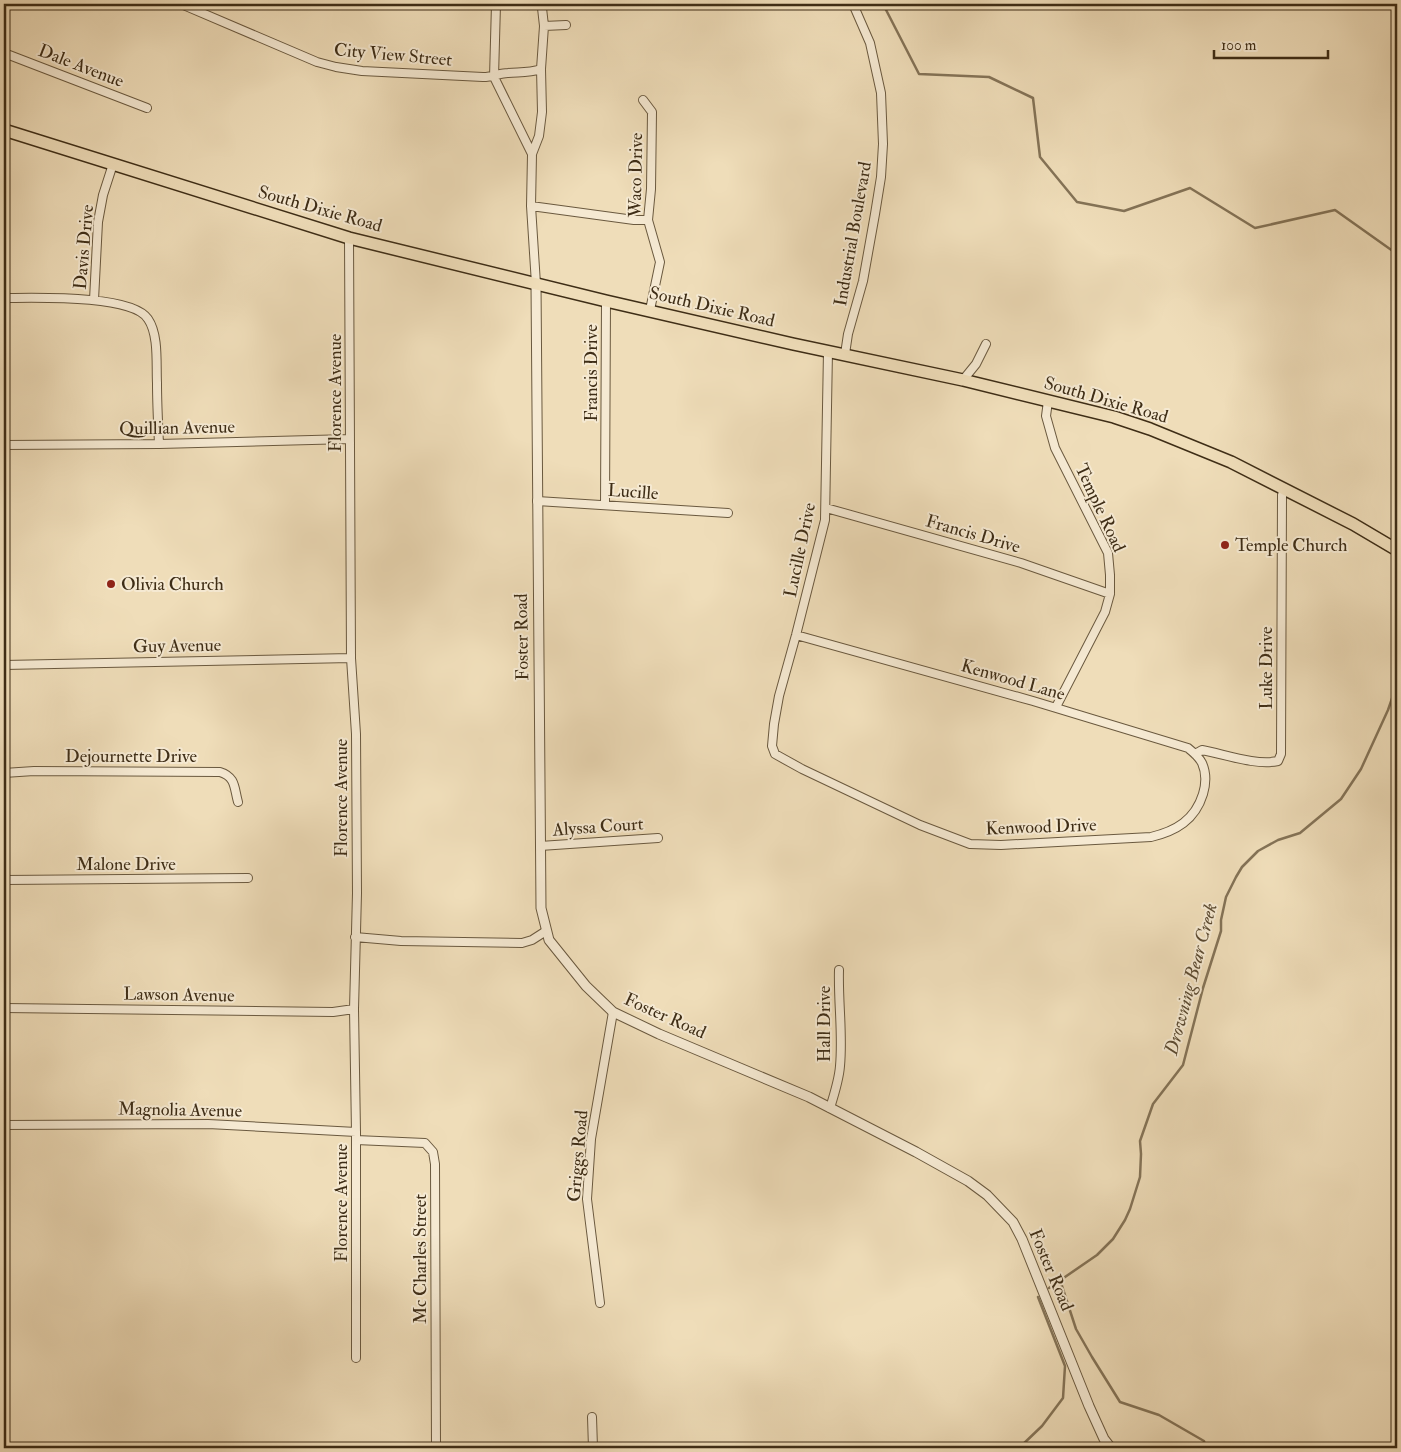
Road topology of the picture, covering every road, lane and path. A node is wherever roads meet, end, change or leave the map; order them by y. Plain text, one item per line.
1 (181, 4) edge
2 (496, 4) edge
3 (543, 4) edge
4 (853, 4) edge
5 (566, 25) dead end
6 (544, 26) junction
7 (4, 52) edge
8 (541, 69) junction
9 (494, 76) junction
10 (643, 100) dead end
11 (147, 108) dead end
12 (4, 130) edge
13 (532, 154) junction
14 (113, 164) junction
15 (531, 206) junction
16 (648, 220) junction
17 (349, 238) junction
18 (536, 284) junction
19 (4, 298) edge
20 (94, 300) junction
21 (606, 301) junction
22 (650, 310) junction
23 (986, 344) dead end
24 (828, 351) junction
25 (845, 354) junction
26 (964, 380) junction
27 (1048, 401) junction
28 (350, 439) junction
29 (159, 444) junction
30 (4, 445) edge
31 (1284, 488) junction
32 (537, 501) junction
33 (605, 505) junction
34 (826, 508) junction
35 (728, 513) dead end
36 (1397, 550) edge
37 (1110, 594) junction
38 (796, 635) junction
39 (351, 658) junction
40 (4, 665) edge
41 (1056, 707) junction
42 (773, 752) joint
43 (1195, 754) junction
44 (4, 773) edge
45 (238, 802) dead end
46 (658, 838) dead end
47 (540, 846) junction
48 (248, 878) dead end
49 (4, 880) edge
50 (546, 931) junction
51 (355, 937) junction
52 (839, 970) dead end
53 (4, 1008) edge
54 (354, 1009) junction
55 (613, 1012) junction
56 (830, 1108) junction
57 (4, 1125) edge
58 (356, 1136) junction
59 (600, 1303) dead end
60 (356, 1358) dead end
61 (592, 1416) dead end
62 (436, 1448) edge
63 (593, 1448) edge
64 (1111, 1448) edge

1 - 9 street, City View Street
2 - 9 street
3 - 6 street
4 - 25 street, Industrial Boulevard
5 - 6 street
6 - 8 street
7 - 11 street, Dale Avenue
8 - 9 street, City View Street
8 - 13 street
9 - 13 street
10 - 16 street, Waco Drive
12 - 14 main road, South Dixie Road
13 - 15 street
14 - 17 main road, South Dixie Road
14 - 20 street, Davis Drive
15 - 16 street
15 - 18 street
16 - 22 street, Waco Drive
17 - 18 main road, South Dixie Road
17 - 28 street, Florence Avenue
18 - 21 main road, South Dixie Road
18 - 32 street, Foster Road
19 - 20 street
20 - 29 street, Davis Drive
21 - 22 main road, South Dixie Road
21 - 33 street, Francis Drive
22 - 24 main road, South Dixie Road
23 - 26 street
24 - 25 main road, South Dixie Road
24 - 34 street, Lucille Drive
25 - 26 main road, South Dixie Road
26 - 27 main road, South Dixie Road
27 - 31 main road, South Dixie Road
27 - 37 street, Temple Road
28 - 29 street, Quillian Avenue
28 - 39 street, Florence Avenue
29 - 30 street, Quillian Avenue
31 - 36 main road, South Dixie Road
31 - 43 street, Luke Drive
32 - 33 street, Lucille
32 - 47 street, Foster Road
33 - 35 street, Lucille
34 - 37 street, Francis Drive
34 - 38 street, Lucille Drive
37 - 41 street, Temple Road
38 - 41 street, Kenwood Lane
38 - 42 street, Lucille Drive
39 - 40 street, Guy Avenue
39 - 51 street, Florence Avenue
41 - 43 street, Kenwood Lane
42 - 43 street, Kenwood Drive
44 - 45 street, Dejournette Drive
46 - 47 street, Alyssa Court
47 - 50 street, Foster Road
48 - 49 street, Malone Drive
50 - 51 street
50 - 55 street, Foster Road
51 - 54 street, Florence Avenue
52 - 56 street, Hall Drive
53 - 54 street, Lawson Avenue
54 - 58 street, Florence Avenue
55 - 56 street, Foster Road
55 - 59 street, Griggs Road
56 - 64 street, Foster Road
57 - 58 street, Magnolia Avenue
58 - 60 street, Florence Avenue
58 - 62 street, Mc Charles Street
61 - 63 street

